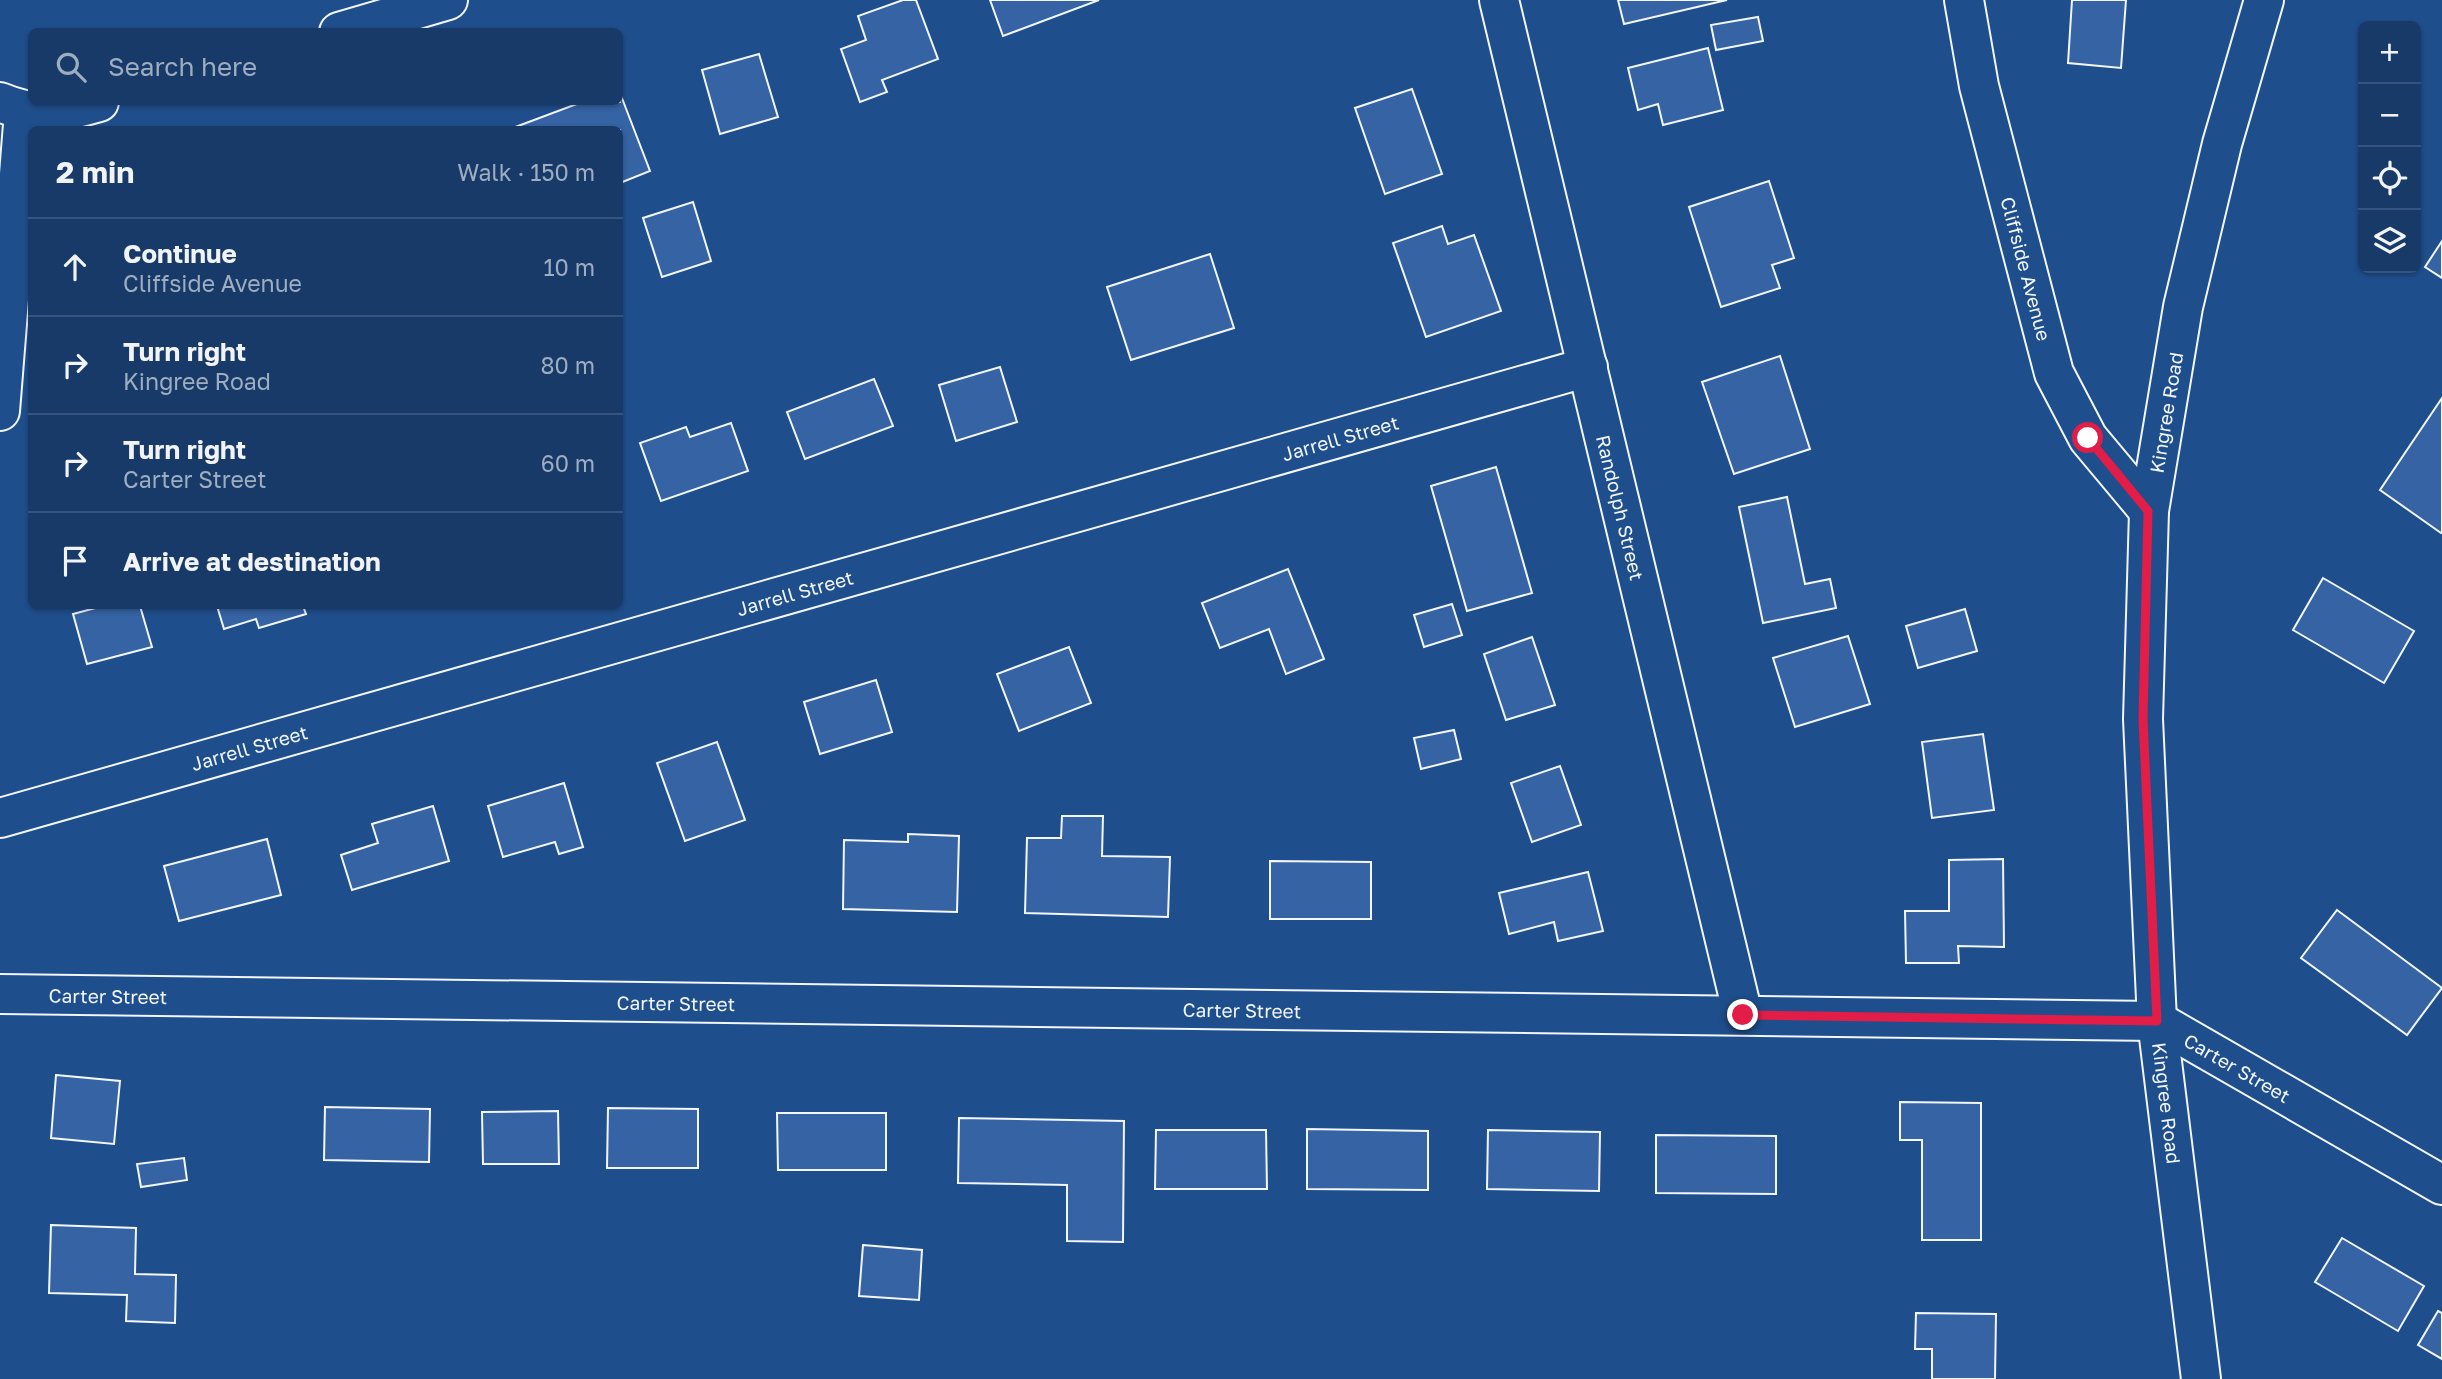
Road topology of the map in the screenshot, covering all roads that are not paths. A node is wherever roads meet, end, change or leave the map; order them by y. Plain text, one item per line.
1 (448, 0) edge
2 (1499, 0) edge
3 (1964, 0) edge
4 (2264, 0) edge
5 (353, 28) edge
6 (88, 105) edge
7 (12, 107) edge
8 (1588, 367) junction
9 (0, 411) edge
10 (2148, 511) junction
11 (0, 818) edge
12 (0, 994) edge
13 (1743, 1015) junction
14 (2157, 1021) junction
15 (2442, 1185) edge
16 (2201, 1379) edge

1 - 5 street
2 - 8 street, Randolph Street
3 - 10 street, Cliffside Avenue
4 - 10 street, Kingree Road
6 - 7 street
7 - 9 street
8 - 11 street, Jarrell Street
8 - 13 street, Randolph Street
10 - 14 street, Kingree Road
12 - 13 street, Carter Street
13 - 14 street, Carter Street
14 - 15 street, Carter Street
14 - 16 street, Kingree Road

